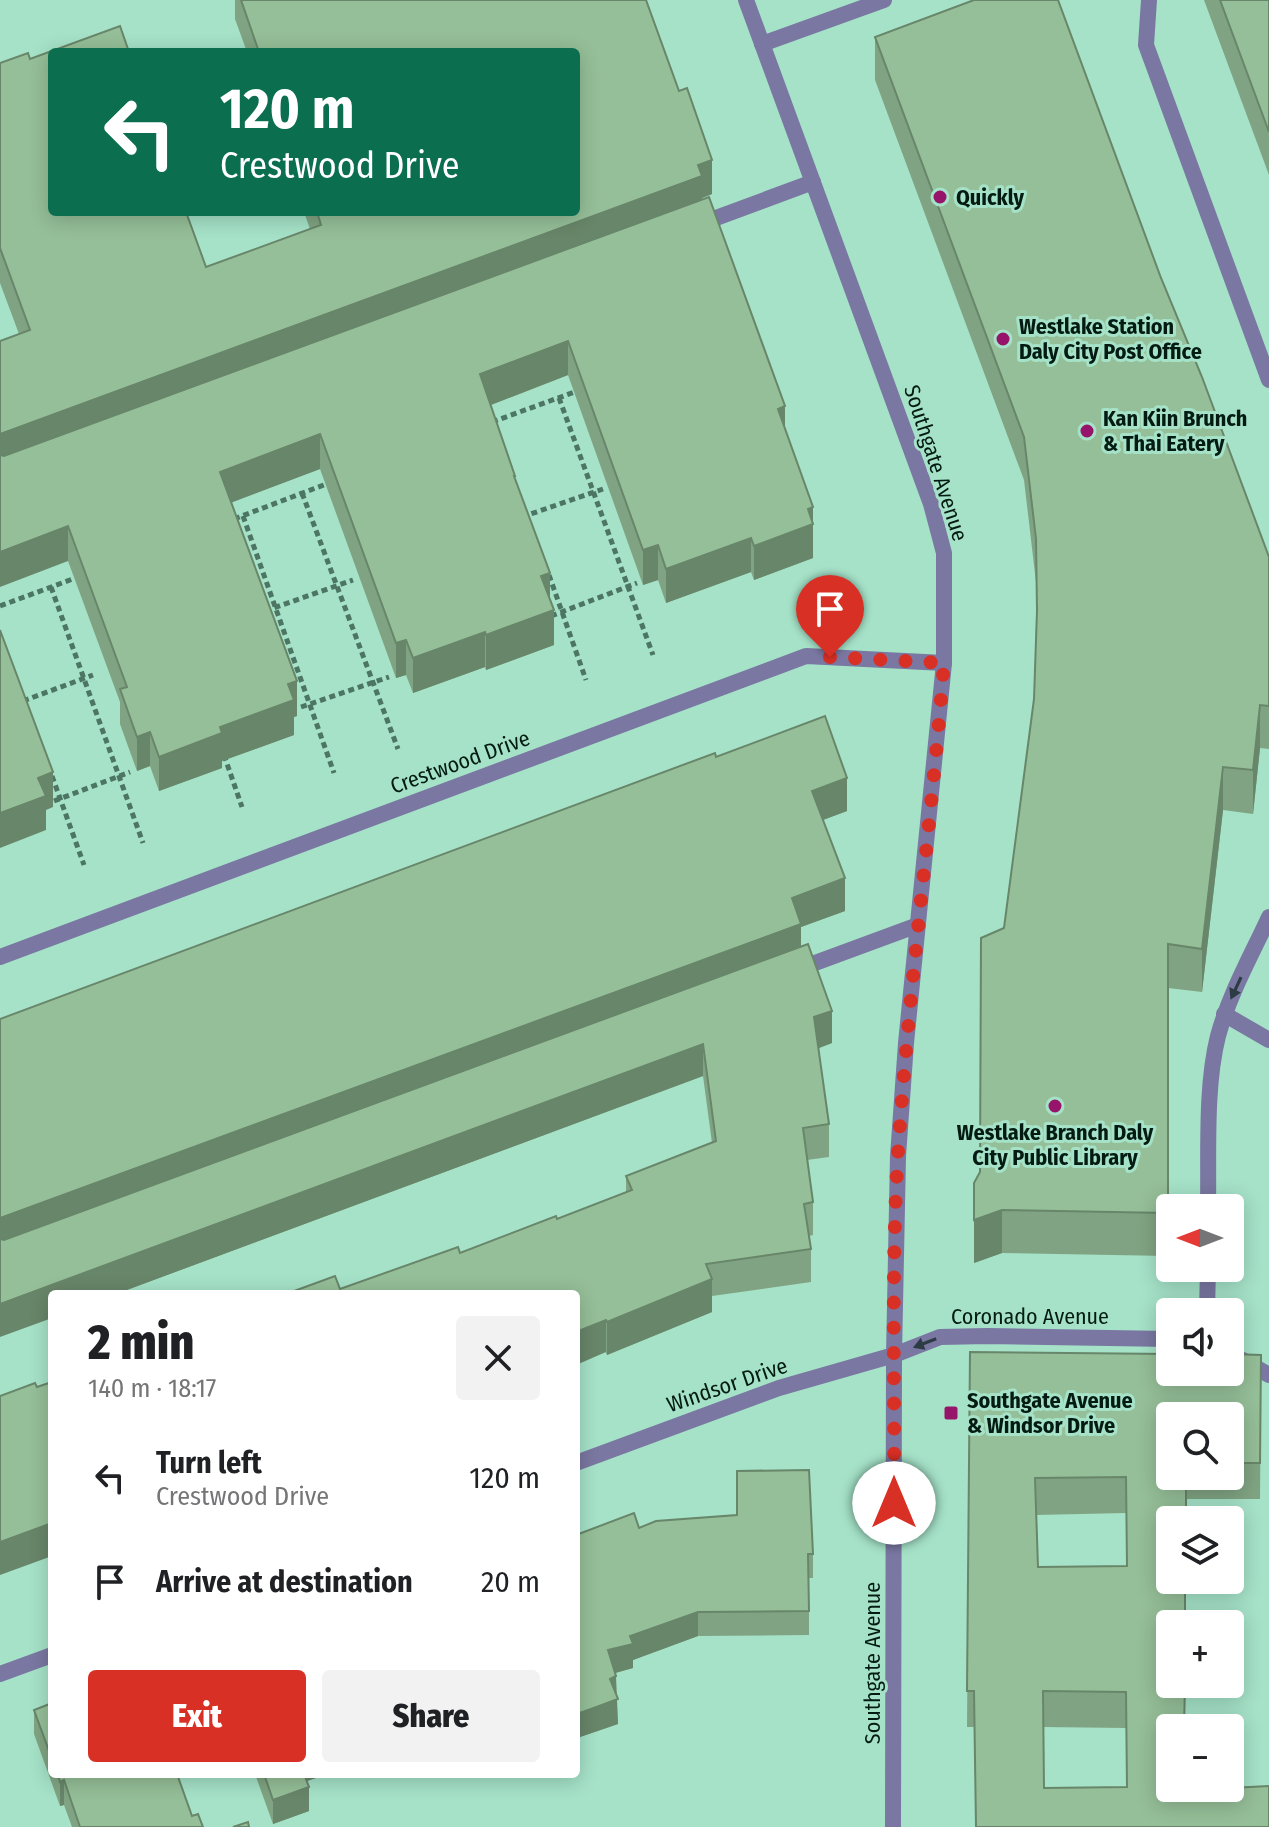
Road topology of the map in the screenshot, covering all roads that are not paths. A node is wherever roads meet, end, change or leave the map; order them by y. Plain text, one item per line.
1 (746, 0) edge
2 (884, 0) edge
3 (1149, 0) edge
4 (762, 44) junction
5 (813, 182) junction
6 (681, 231) edge
7 (1269, 380) edge
8 (944, 663) junction
9 (1269, 917) edge
10 (918, 925) junction
11 (0, 957) edge
12 (785, 974) edge
13 (1224, 1014) junction
14 (1269, 1040) edge
15 (1208, 1194) edge
16 (1156, 1339) edge
17 (894, 1355) junction
18 (1244, 1361) edge
19 (1269, 1375) edge
20 (580, 1462) edge
21 (48, 1656) edge
22 (0, 1674) edge
23 (893, 1827) edge

1 - 4 street, Southgate Avenue
2 - 4 street
3 - 7 street
4 - 5 street, Southgate Avenue
5 - 6 street
5 - 8 street, Southgate Avenue
8 - 10 street, Southgate Avenue
8 - 11 street, Crestwood Drive
9 -> 13 street
10 - 12 street
10 - 17 street, Southgate Avenue
13 - 14 street
13 - 15 street
16 -> 17 street, Coronado Avenue
17 - 20 street, Windsor Drive
17 - 23 street, Southgate Avenue
18 - 19 street
21 - 22 street

